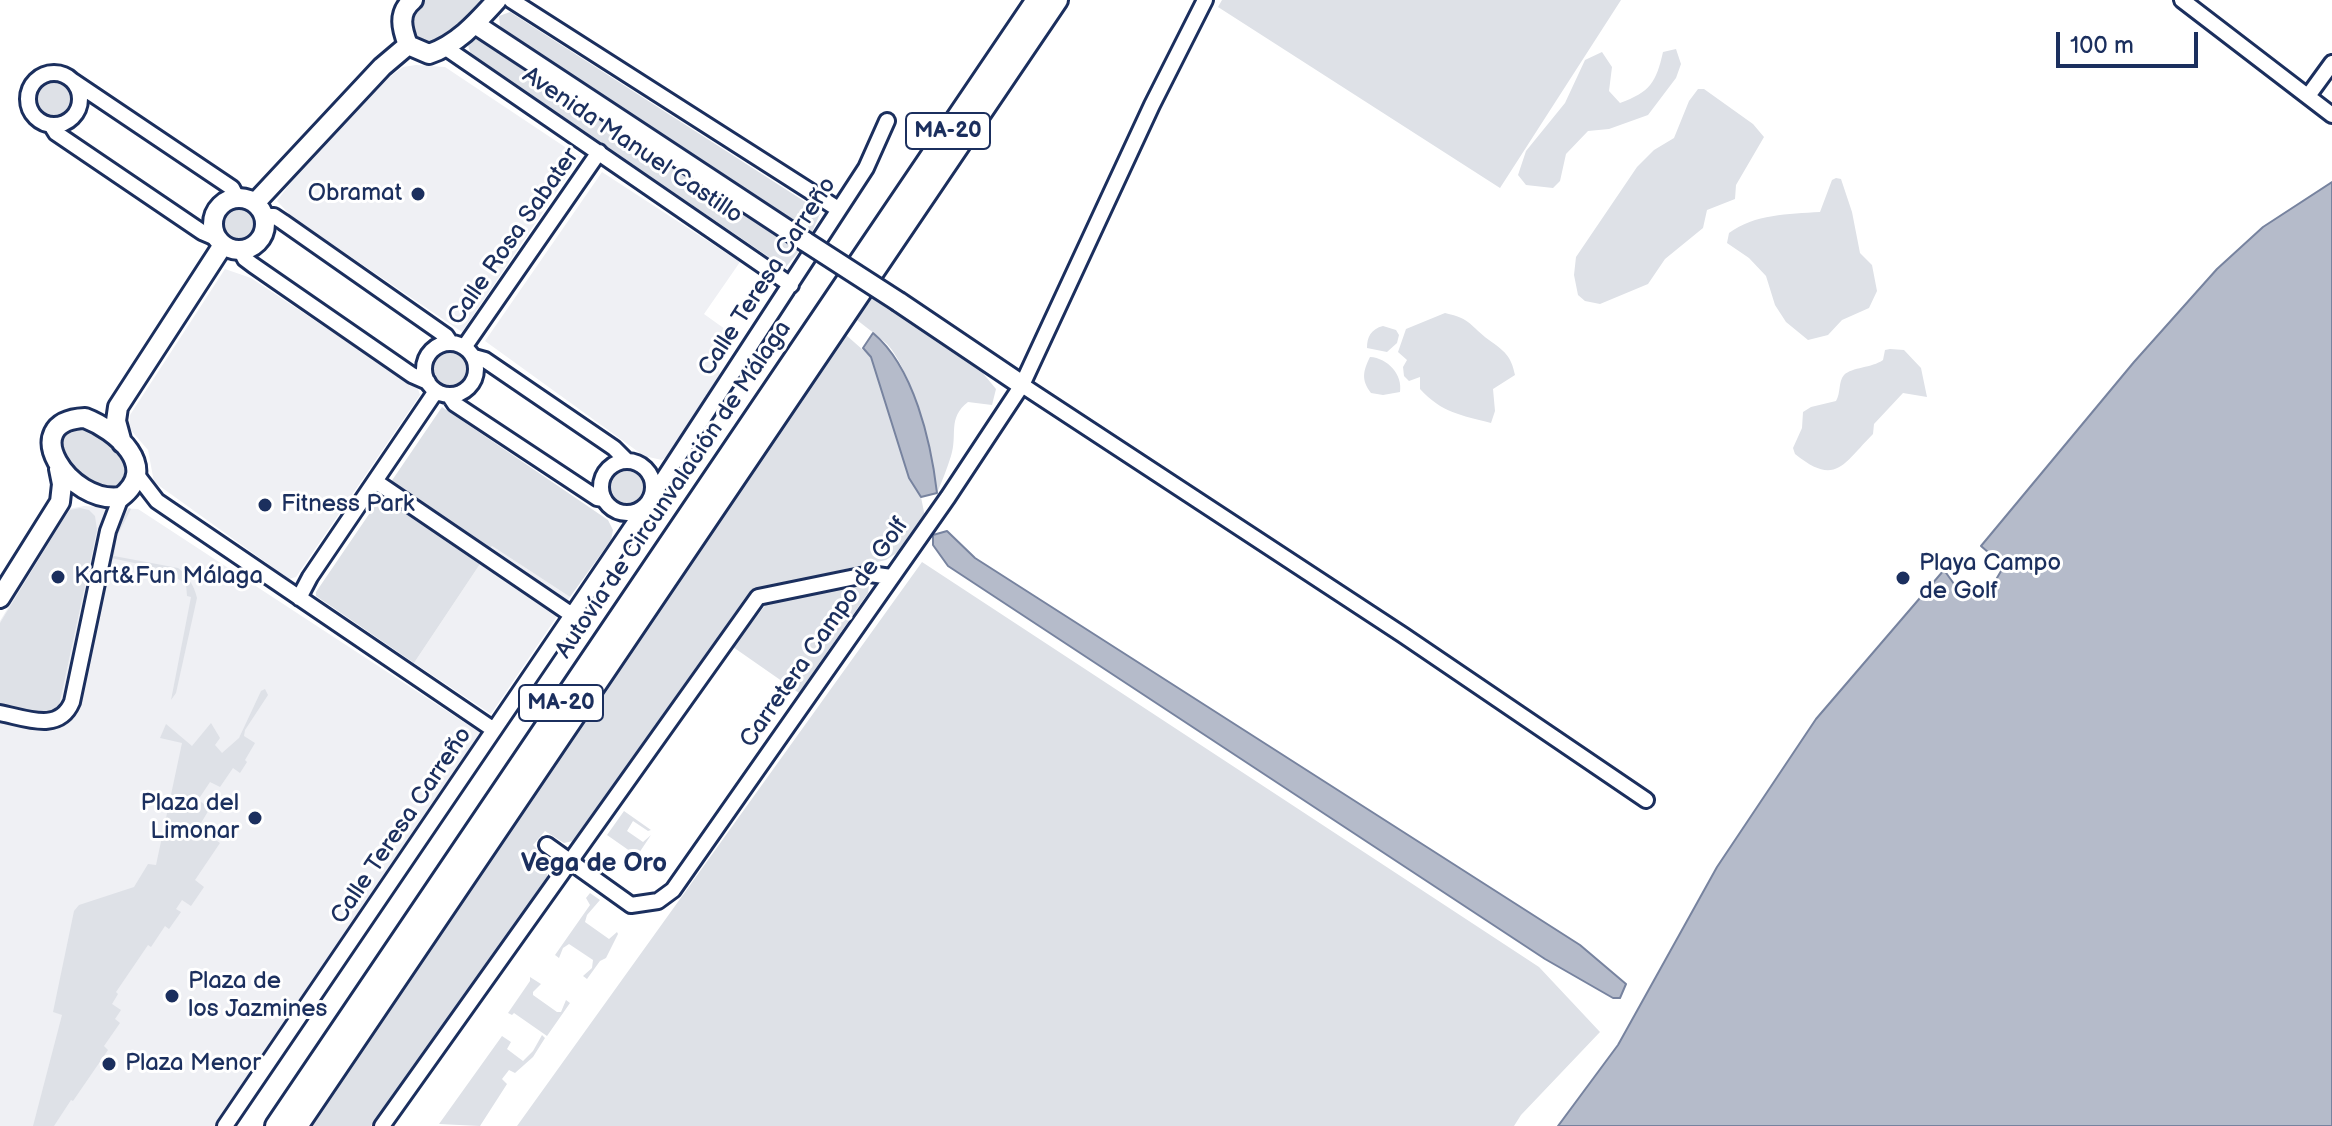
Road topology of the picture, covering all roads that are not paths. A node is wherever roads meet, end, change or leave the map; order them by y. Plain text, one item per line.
1 (497, 0) edge
2 (511, 0) edge
3 (1037, 0) edge
4 (1057, 0) edge
5 (1205, 0) edge
6 (2182, 0) edge
7 (409, 1) edge
8 (475, 24) junction
9 (408, 45) junction
10 (446, 48) junction
11 (2332, 63) edge
12 (73, 81) junction
13 (2308, 96) junction
14 (2332, 115) edge
15 (887, 121) dead end
16 (51, 125) junction
17 (599, 152) junction
18 (237, 198) junction
19 (838, 209) junction
20 (260, 210) junction
21 (227, 245) junction
22 (860, 276) junction
23 (791, 285) junction
24 (463, 349) junction
25 (1022, 385) junction
26 (438, 389) junction
27 (118, 407) junction
28 (90, 420) junction
29 (122, 443) junction
30 (680, 453) junction
31 (627, 461) junction
32 (643, 466) junction
33 (59, 469) junction
34 (137, 475) junction
35 (375, 481) junction
36 (94, 495) junction
37 (123, 496) junction
38 (603, 499) junction
39 (157, 501) junction
40 (60, 502) junction
41 (649, 502) junction
42 (615, 511) junction
43 (108, 531) junction
44 (616, 551) junction
45 (891, 577) junction
46 (0, 598) edge
47 (299, 598) junction
48 (572, 615) junction
49 (0, 713) edge
50 (494, 730) junction
51 (1646, 800) dead end
52 (547, 845) dead end
53 (569, 862) junction
54 (225, 1126) edge
55 (276, 1126) edge
56 (297, 1126) edge
57 (382, 1126) edge

1 - 8 main road
2 - 19 street
3 - 22 highway, Autovía de Circunvalación de Málaga / MA-20
4 - 22 highway, Autovía de Circunvalación de Málaga / MA-20
5 - 25 street, Carretera Campo de Golf
6 - 13 street
7 - 9 main road
8 - 10 main road
8 - 25 main road, Avenida Manuel Castillo, bridge
9 - 10 main road
9 - 20 main road
10 - 17 street, Avenida Manuel Castillo
11 - 13 street
12 - 16 street
12 - 16 street
12 - 18 street
13 - 14 street
15 - 19 street, Calle Teresa Carreño
16 - 21 street
17 - 23 street, Avenida Manuel Castillo
17 - 24 street, Calle Rosa Sabater
18 - 20 main road
18 - 21 main road
19 - 23 street, Calle Teresa Carreño
20 - 21 main road
20 - 24 street
21 - 26 street
21 - 27 main road
22 - 55 highway, Autovía de Circunvalación de Málaga / MA-20
22 - 56 highway, Autovía de Circunvalación de Málaga / MA-20
23 - 30 street, Calle Teresa Carreño
24 - 26 street
24 - 26 street
24 - 31 street
25 - 45 street, Carretera Campo de Golf
25 - 51 street
26 - 35 street
26 - 38 street
27 - 28 main road
27 - 29 main road
28 - 29 main road
28 - 33 main road
29 - 34 main road
30 - 32 street
30 - 41 street, Calle Teresa Carreño
31 - 32 street
31 - 38 street
32 - 41 street
33 - 36 main road
33 - 40 main road
34 - 37 main road
34 - 39 street
35 - 47 street
35 - 48 street
36 - 37 main road
36 - 40 main road
36 - 43 street
37 - 39 street
37 - 43 street
38 - 42 street
39 - 47 street
40 - 46 main road
41 - 42 street
41 - 44 street, Calle Teresa Carreño
42 - 44 street
43 - 49 street
44 - 48 street, Calle Teresa Carreño
45 - 53 street
45 - 53 street, Carretera Campo de Golf
47 - 50 street
48 - 50 street, Calle Teresa Carreño
50 - 54 street, Calle Teresa Carreño
52 - 53 street
53 - 57 street

